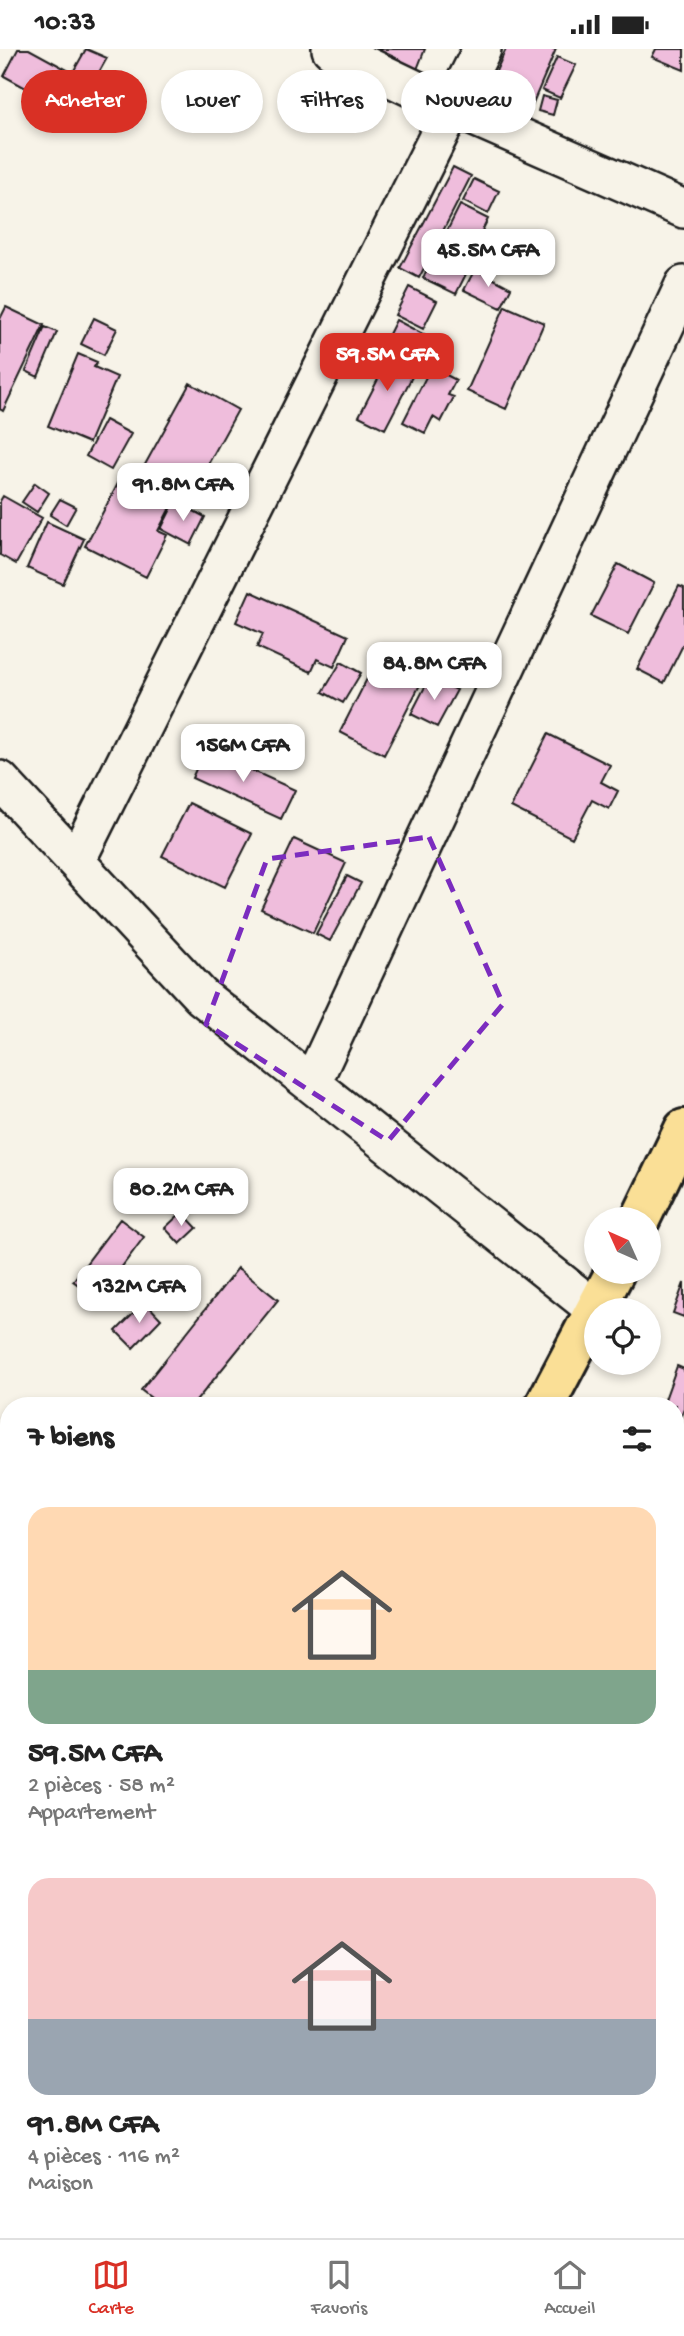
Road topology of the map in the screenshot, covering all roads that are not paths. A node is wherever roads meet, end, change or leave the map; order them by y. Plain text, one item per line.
1 (331, 49) edge
2 (482, 49) edge
3 (472, 70) edge
4 (401, 83) edge
5 (441, 133) edge
6 (511, 133) edge
7 (684, 209) edge
8 (684, 285) edge
9 (0, 780) edge
10 (76, 861) junction
11 (312, 1083) junction
12 (684, 1129) edge
13 (646, 1207) edge
14 (584, 1300) edge
15 (584, 1332) edge
16 (549, 1397) edge

1 - 4 street
2 - 3 street
5 - 10 street
6 - 7 street
8 - 11 street
9 - 10 street
10 - 11 street
11 - 14 street
12 - 13 main road
15 - 16 main road

